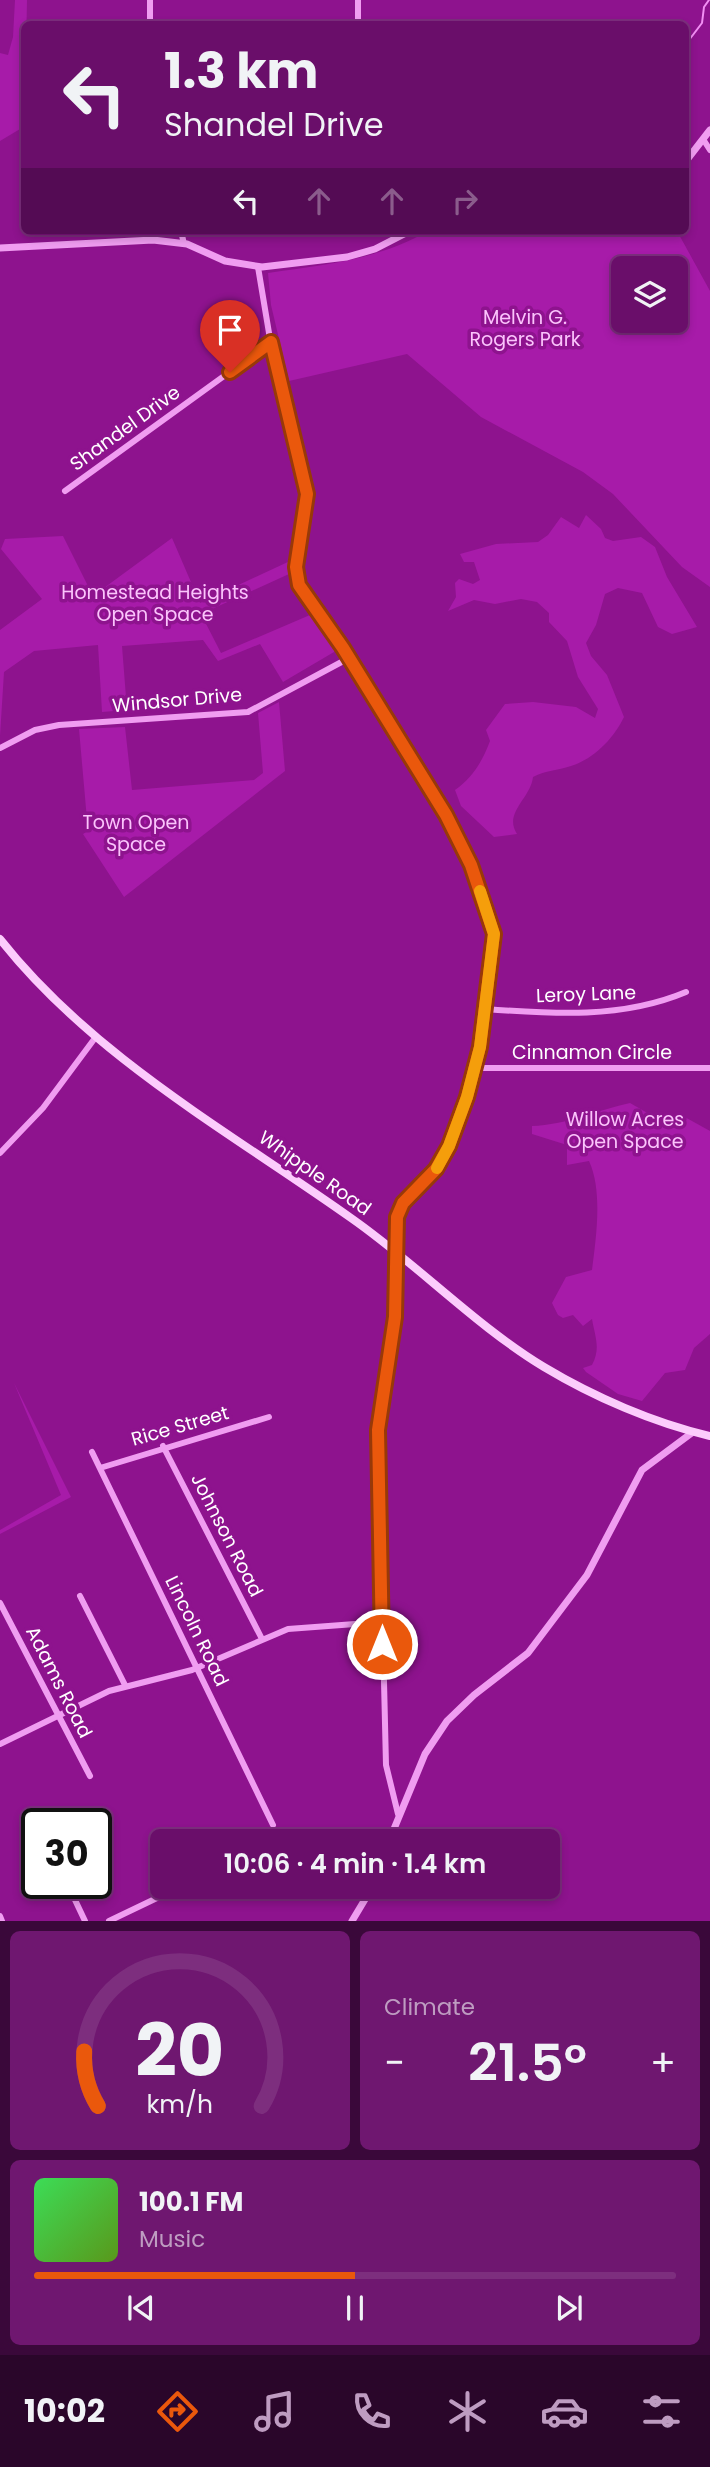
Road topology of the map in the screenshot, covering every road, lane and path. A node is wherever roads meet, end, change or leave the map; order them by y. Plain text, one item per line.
1 (150, 0) edge
2 (358, 0) edge
3 (150, 21) edge
4 (358, 21) edge
5 (710, 130) edge
6 (703, 139) junction
7 (710, 150) edge
8 (689, 157) edge
9 (182, 235) edge
10 (402, 235) edge
11 (184, 244) junction
12 (0, 248) edge
13 (258, 267) junction
14 (271, 342) junction
15 (65, 491) dead end
16 (349, 658) junction
17 (0, 748) edge
18 (0, 939) edge
19 (686, 992) dead end
20 (485, 1009) junction
21 (95, 1038) junction
22 (474, 1068) junction
23 (710, 1068) edge
24 (0, 1153) edge
25 (396, 1250) junction
26 (269, 1417) dead end
27 (693, 1432) junction
28 (710, 1436) edge
29 (163, 1446) junction
30 (92, 1452) dead end
31 (100, 1468) junction
32 (80, 1596) dead end
33 (0, 1603) edge
34 (382, 1622) junction
35 (262, 1639) junction
36 (197, 1668) junction
37 (125, 1685) junction
38 (60, 1715) junction
39 (0, 1744) edge
40 (90, 1776) dead end
41 (398, 1814) junction
42 (273, 1825) dead end
43 (393, 1829) edge
44 (74, 1899) edge
45 (155, 1899) edge
46 (365, 1899) edge
47 (0, 1916) edge
48 (2, 1921) edge
49 (85, 1921) edge
50 (109, 1921) edge
51 (352, 1921) edge

1 - 3 street
2 - 4 street
5 - 6 street
6 - 7 street
6 - 8 street
9 - 11 street
10 - 13 street
11 - 12 street
11 - 13 street
13 - 14 street
14 - 15 street, Shandel Drive
14 - 16 street
16 - 17 street, Windsor Drive
16 - 20 street
18 - 21 main road, Whipple Road
19 - 20 street, Leroy Lane
20 - 22 street
21 - 24 street
21 - 25 main road, Whipple Road
22 - 23 street, Cinnamon Circle
22 - 25 street
25 - 27 main road, Whipple Road
25 - 34 street
26 - 29 street, Rice Street
27 - 28 main road, Whipple Road
27 - 41 street
29 - 31 street, Rice Street
29 - 35 street, Johnson Road
30 - 31 street, Lincoln Road
31 - 36 street, Lincoln Road
32 - 37 street
33 - 38 street, Adams Road
34 - 35 street
34 - 41 street
35 - 36 street
36 - 37 street
36 - 42 street, Lincoln Road
37 - 38 street
38 - 39 street
38 - 40 street, Adams Road
41 - 43 street
44 - 49 street
45 - 50 street
46 - 51 street
47 - 48 street

